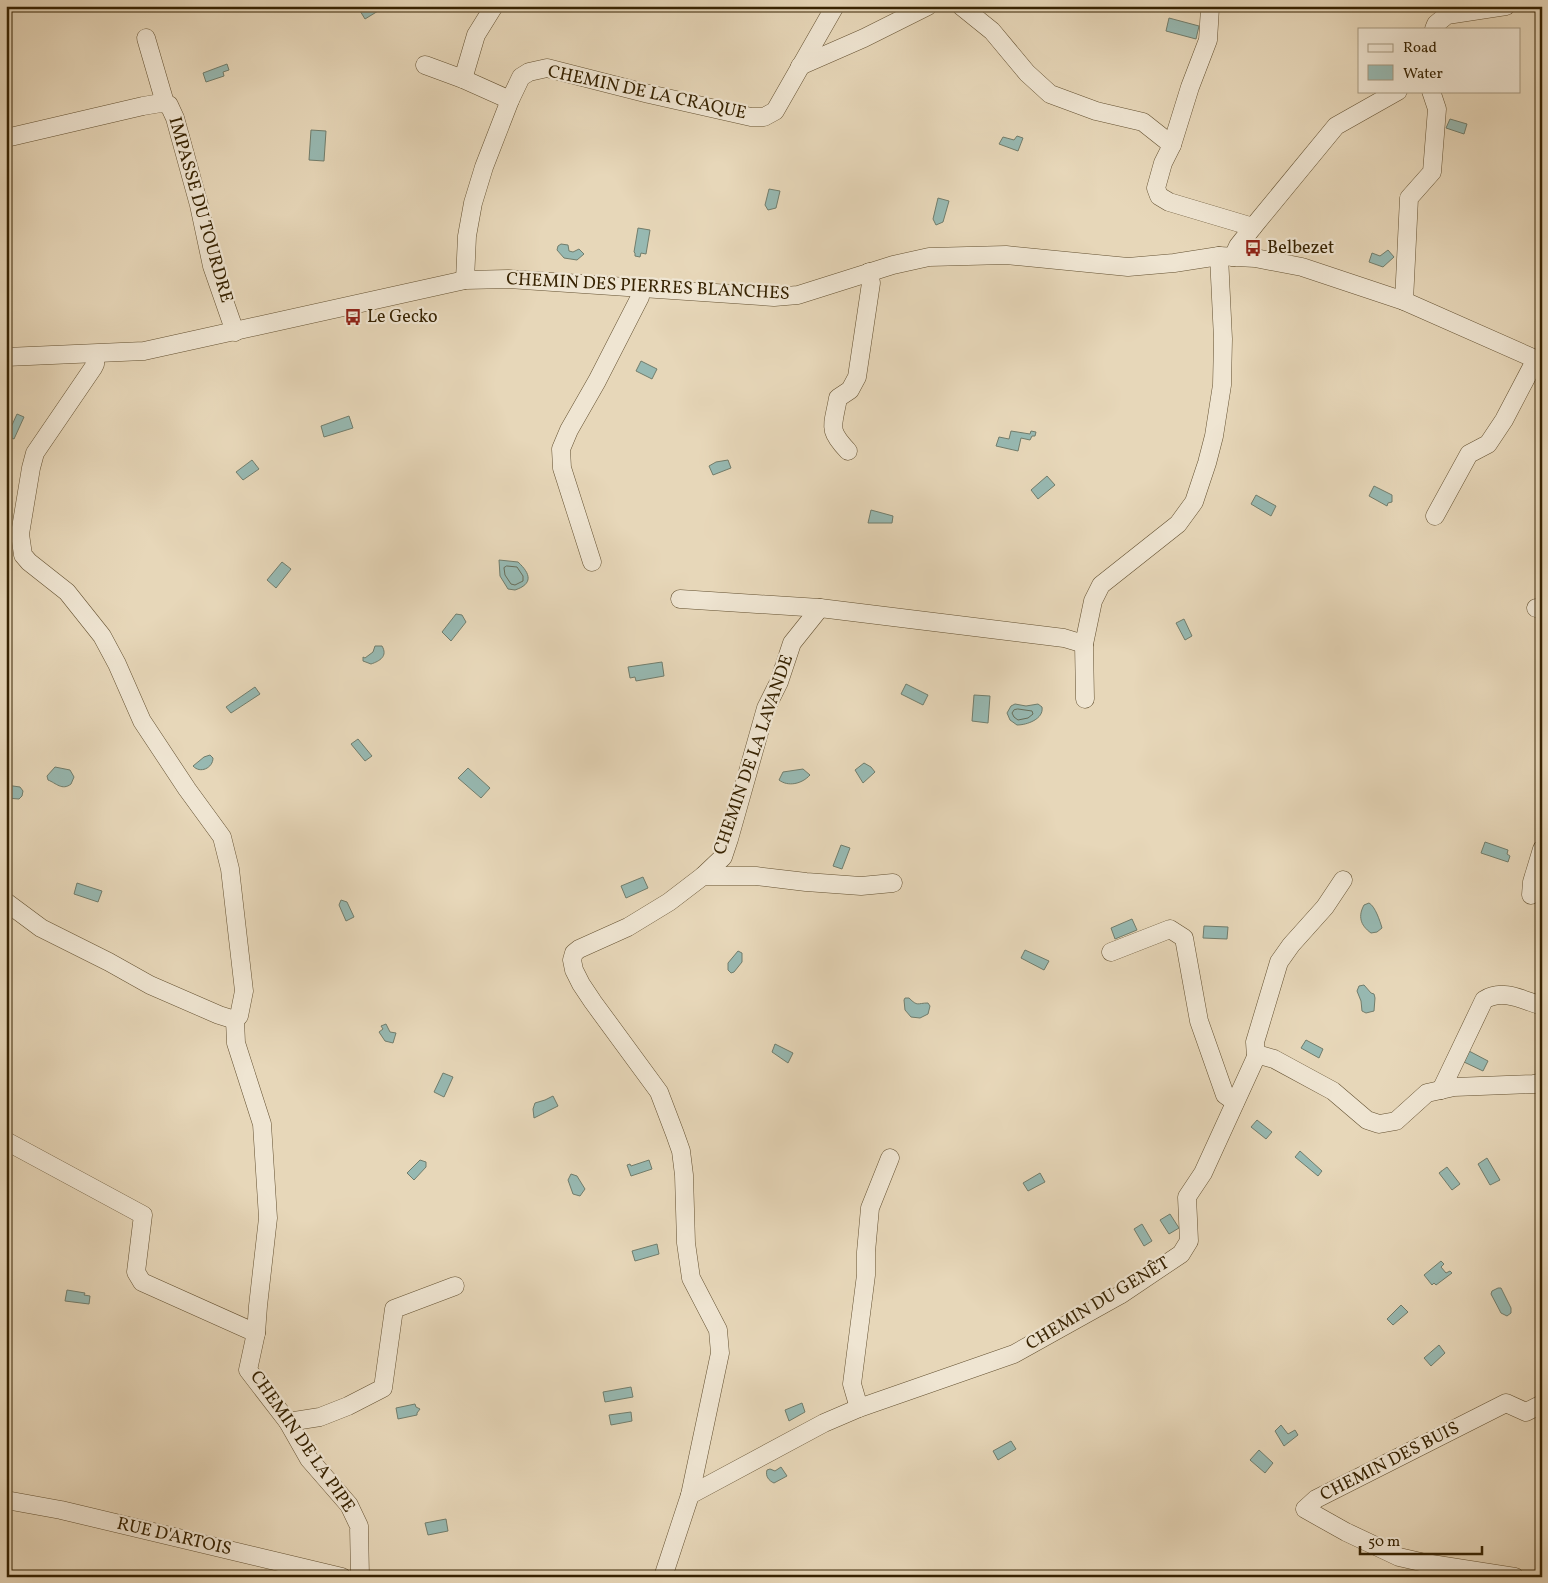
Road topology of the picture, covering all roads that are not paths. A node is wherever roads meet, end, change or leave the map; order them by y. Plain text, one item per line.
1 (494, 6) edge
2 (835, 6) edge
3 (928, 6) edge
4 (961, 6) edge
5 (1506, 6) edge
6 (1210, 8) dead end
7 (1434, 28) edge
8 (146, 38) dead end
9 (425, 66) dead end
10 (800, 66) junction
11 (462, 79) junction
12 (1396, 92) edge
13 (1431, 92) edge
14 (510, 100) junction
15 (165, 103) junction
16 (6, 138) edge
17 (1172, 145) junction
18 (1253, 226) junction
19 (1226, 256) junction
20 (869, 272) junction
21 (465, 280) junction
22 (641, 289) junction
23 (1404, 301) junction
24 (235, 332) junction
25 (96, 354) junction
26 (6, 357) edge
27 (1539, 361) edge
28 (848, 451) dead end
29 (1435, 516) dead end
30 (592, 562) dead end
31 (680, 599) dead end
32 (820, 608) junction
33 (1084, 644) junction
34 (1085, 699) dead end
35 (1542, 849) edge
36 (703, 876) junction
37 (1343, 880) dead end
38 (893, 883) dead end
39 (1531, 895) dead end
40 (6, 902) edge
41 (1111, 952) dead end
42 (1542, 1006) edge
43 (235, 1020) junction
44 (1256, 1057) junction
45 (1542, 1082) edge
46 (1441, 1090) junction
47 (1235, 1102) junction
48 (6, 1141) edge
49 (890, 1158) dead end
50 (455, 1286) dead end
51 (256, 1333) junction
52 (1542, 1404) edge
53 (859, 1408) junction
54 (288, 1422) junction
55 (690, 1495) junction
56 (7, 1502) edge
57 (342, 1577) edge
58 (360, 1577) edge
59 (663, 1577) edge
60 (1515, 1577) edge

1 - 11 street
2 - 10 street, CHEMIN DE LA CRAQUE
3 - 10 street
4 - 17 street
5 - 7 street
6 - 17 street
8 - 15 street
9 - 11 street
10 - 14 street, CHEMIN DE LA CRAQUE
11 - 14 street
12 - 18 street
13 - 23 street
14 - 21 street, CHEMIN DE LA CRAQUE
15 - 16 street, IMPASSE DU TOURDRE
15 - 24 street, IMPASSE DU TOURDRE
17 - 18 street
18 - 19 street
19 - 20 street, CHEMIN DES PIERRES BLANCHES
19 - 23 street, CHEMIN DES PIERRES BLANCHES
19 - 33 street
20 - 22 street, CHEMIN DES PIERRES BLANCHES
20 - 28 street
21 - 22 street, CHEMIN DES PIERRES BLANCHES
21 - 24 street, CHEMIN DES PIERRES BLANCHES
22 - 30 street
23 - 27 street, CHEMIN DES PIERRES BLANCHES
24 - 25 street, CHEMIN DES PIERRES BLANCHES
25 - 26 street, CHEMIN DES PIERRES BLANCHES
25 - 43 street, CHEMIN DE LA PIPE
27 - 29 street
31 - 32 street
32 - 33 street
32 - 36 street, CHEMIN DE LA LAVANDE
33 - 34 street
35 - 39 street
36 - 38 street
36 - 55 street, CHEMIN DE LA LAVANDE
37 - 44 street
40 - 43 street
41 - 47 street
42 - 46 street
43 - 51 street, CHEMIN DE LA PIPE
44 - 46 street
44 - 47 street, CHEMIN DU GENÊT
45 - 46 street
47 - 53 street, CHEMIN DU GENÊT
48 - 51 street
49 - 53 street
50 - 54 street
51 - 54 street, CHEMIN DE LA PIPE
52 - 60 street, CHEMIN DES BUIS
53 - 55 street, CHEMIN DU GENÊT
54 - 58 street, CHEMIN DE LA PIPE
55 - 59 street
56 - 57 street, RUE D'ARTOIS

